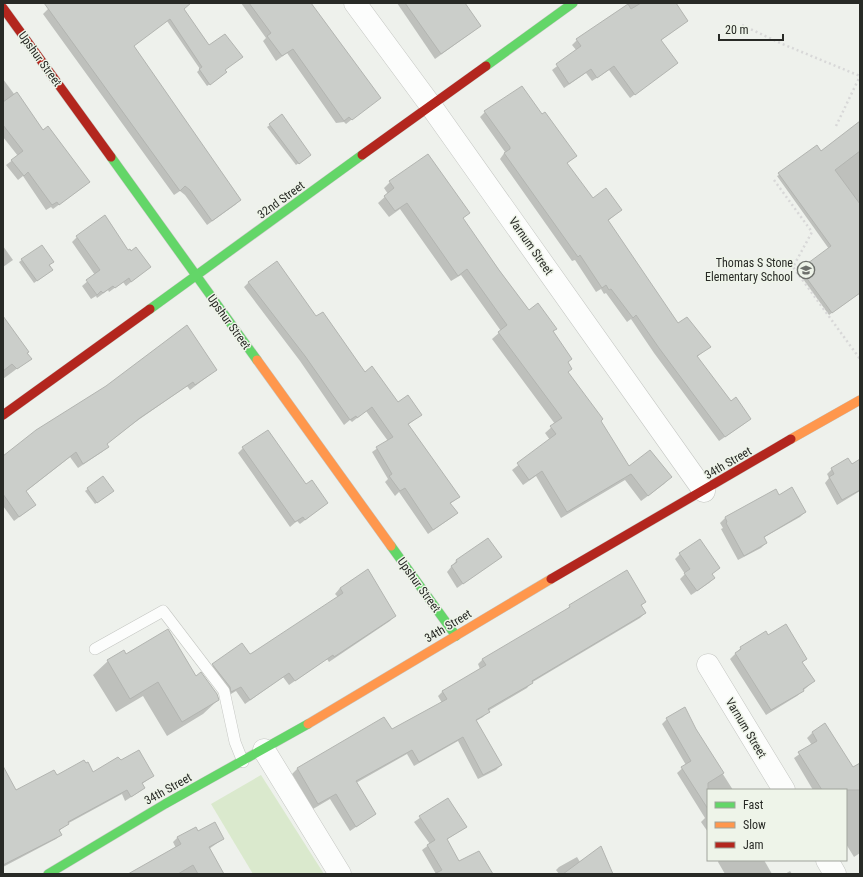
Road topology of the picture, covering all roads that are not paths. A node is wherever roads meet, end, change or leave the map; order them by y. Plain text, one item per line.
1 (355, 3) edge
2 (573, 3) edge
3 (3, 8) edge
4 (431, 106) junction
5 (196, 276) junction
6 (860, 400) edge
7 (3, 415) edge
8 (704, 491) junction
9 (456, 636) junction
10 (95, 649) dead end
11 (708, 665) dead end
12 (264, 750) junction
13 (243, 762) junction
14 (783, 789) edge
15 (828, 861) edge
16 (48, 874) edge
17 (340, 874) edge
18 (835, 874) edge

1 - 4 street, Varnum Street
2 - 4 street, 32nd Street
3 - 5 street, Upshur Street
4 - 5 street, 32nd Street
4 - 8 street, Varnum Street
5 - 7 street, 32nd Street
5 - 9 street, Upshur Street
6 - 8 street, 34th Street
8 - 9 street, 34th Street
9 - 12 street, 34th Street
10 - 13 lane
11 - 14 street, Varnum Street
12 - 13 street, 34th Street
12 - 17 street
13 - 16 street, 34th Street
15 - 18 street

